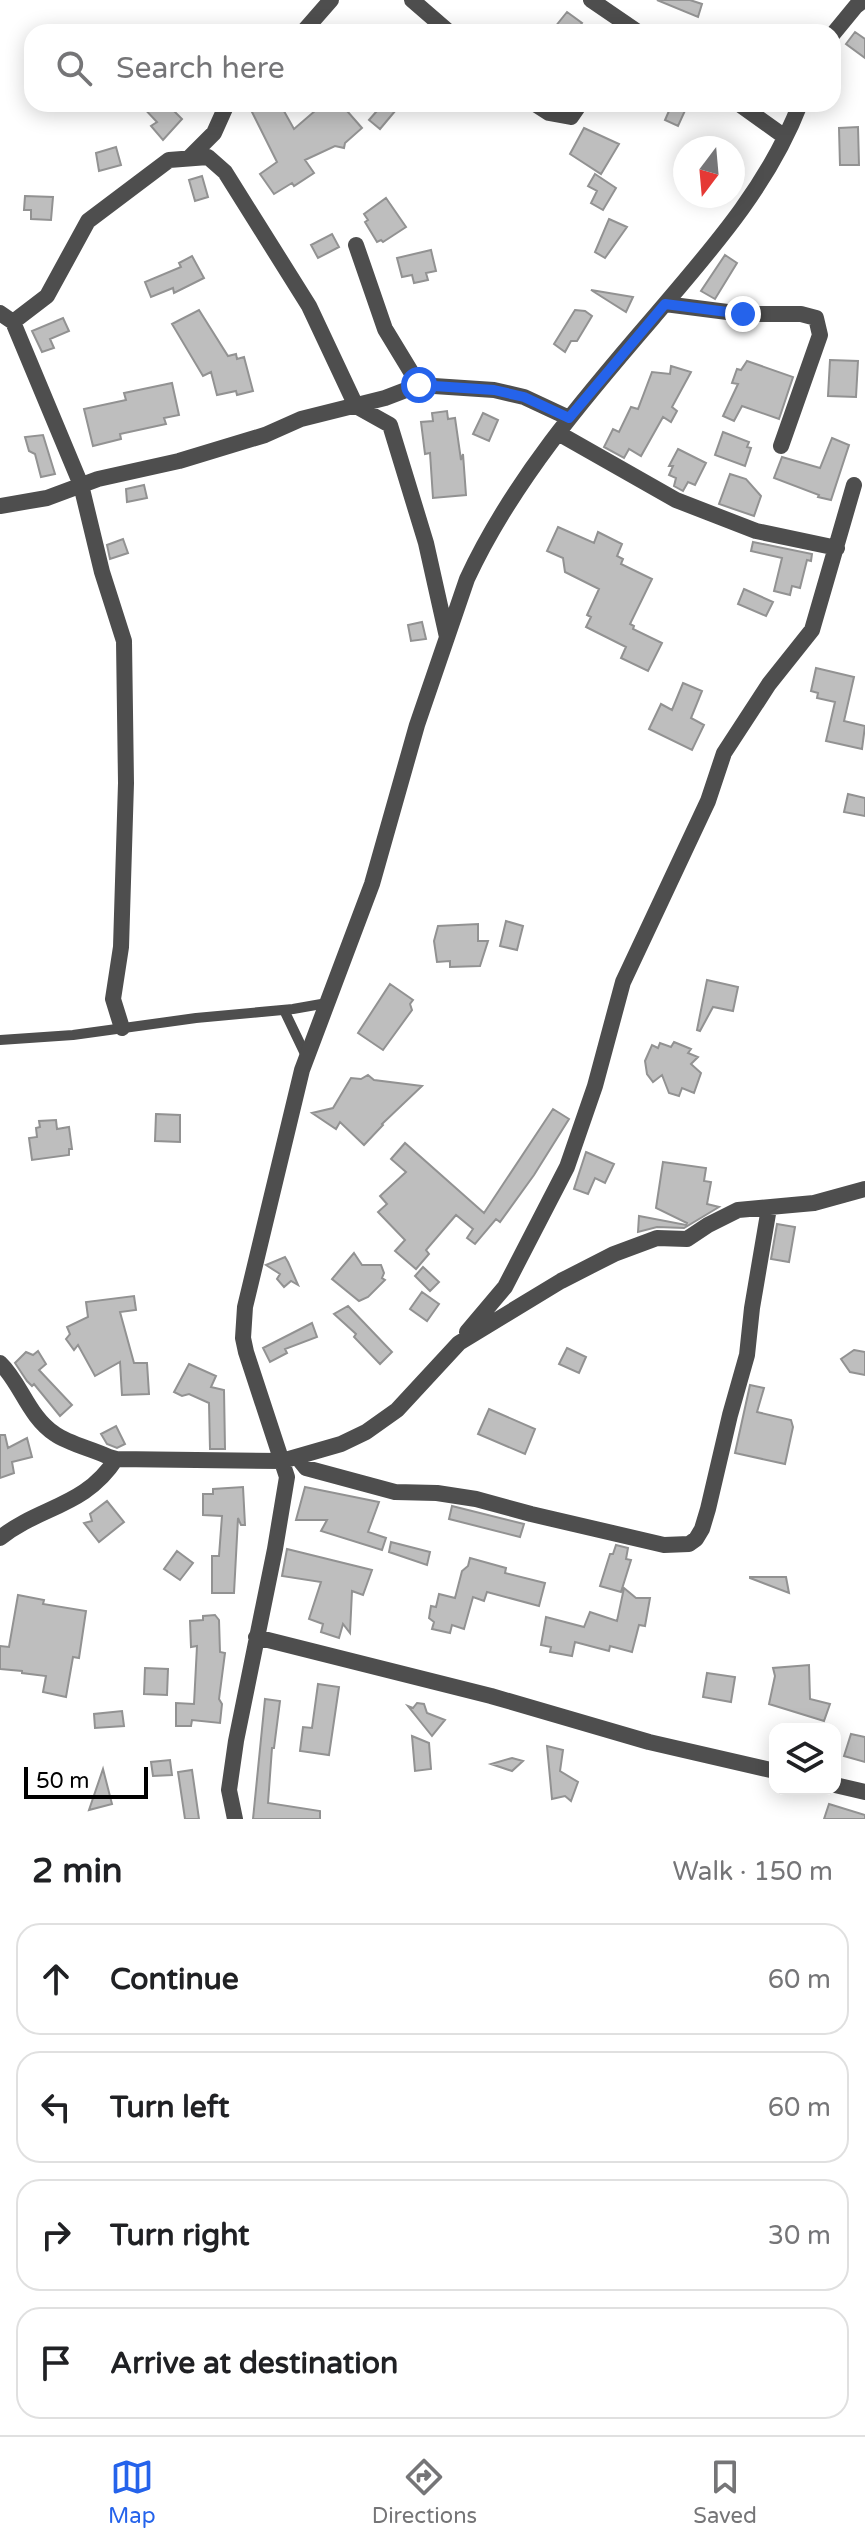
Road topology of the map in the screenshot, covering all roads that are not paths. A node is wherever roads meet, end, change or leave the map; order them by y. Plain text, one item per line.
1 (331, 0) edge
2 (412, 0) edge
3 (591, 0) edge
4 (864, 0) edge
5 (310, 24) edge
6 (440, 24) edge
7 (622, 24) edge
8 (841, 24) edge
9 (223, 112) edge
10 (547, 112) edge
11 (574, 112) edge
12 (750, 112) edge
13 (796, 112) edge
14 (785, 137) junction
15 (189, 158) junction
16 (356, 245) dead end
17 (665, 304) junction
18 (7, 318) edge
19 (419, 385) junction
20 (356, 406) junction
21 (569, 418) junction
22 (558, 433) junction
23 (781, 446) dead end
24 (81, 485) junction
25 (854, 485) dead end
26 (0, 506) edge
27 (837, 548) junction
28 (447, 639) junction
29 (327, 1003) junction
30 (284, 1010) junction
31 (122, 1028) junction
32 (0, 1040) edge
33 (307, 1058) junction
34 (865, 1189) edge
35 (769, 1208) junction
36 (459, 1343) junction
37 (0, 1363) edge
38 (116, 1459) junction
39 (290, 1459) junction
40 (0, 1538) edge
41 (256, 1637) junction
42 (769, 1770) edge
43 (841, 1786) edge
44 (865, 1792) edge
45 (235, 1819) edge

1 - 5 street
2 - 6 street
3 - 7 street
4 - 8 street
9 - 15 street
10 - 11 street
12 - 14 street
13 - 14 street
14 - 17 street
15 - 18 street
15 - 20 street
16 - 19 street
17 - 21 street
17 - 23 street
18 - 24 street
19 - 20 street
19 - 21 street
20 - 24 street
20 - 28 street
21 - 22 street
22 - 27 street
22 - 28 street
24 - 26 street
24 - 31 street
25 - 27 street
27 - 36 street
28 - 29 street
29 - 30 lane
29 - 33 street
30 - 31 lane
30 - 33 lane
31 - 32 lane
33 - 39 street
34 - 35 street
35 - 36 street
35 - 39 street
36 - 39 street
37 - 38 street
38 - 39 street
38 - 40 street
39 - 41 street
41 - 42 street
41 - 45 street
43 - 44 street

